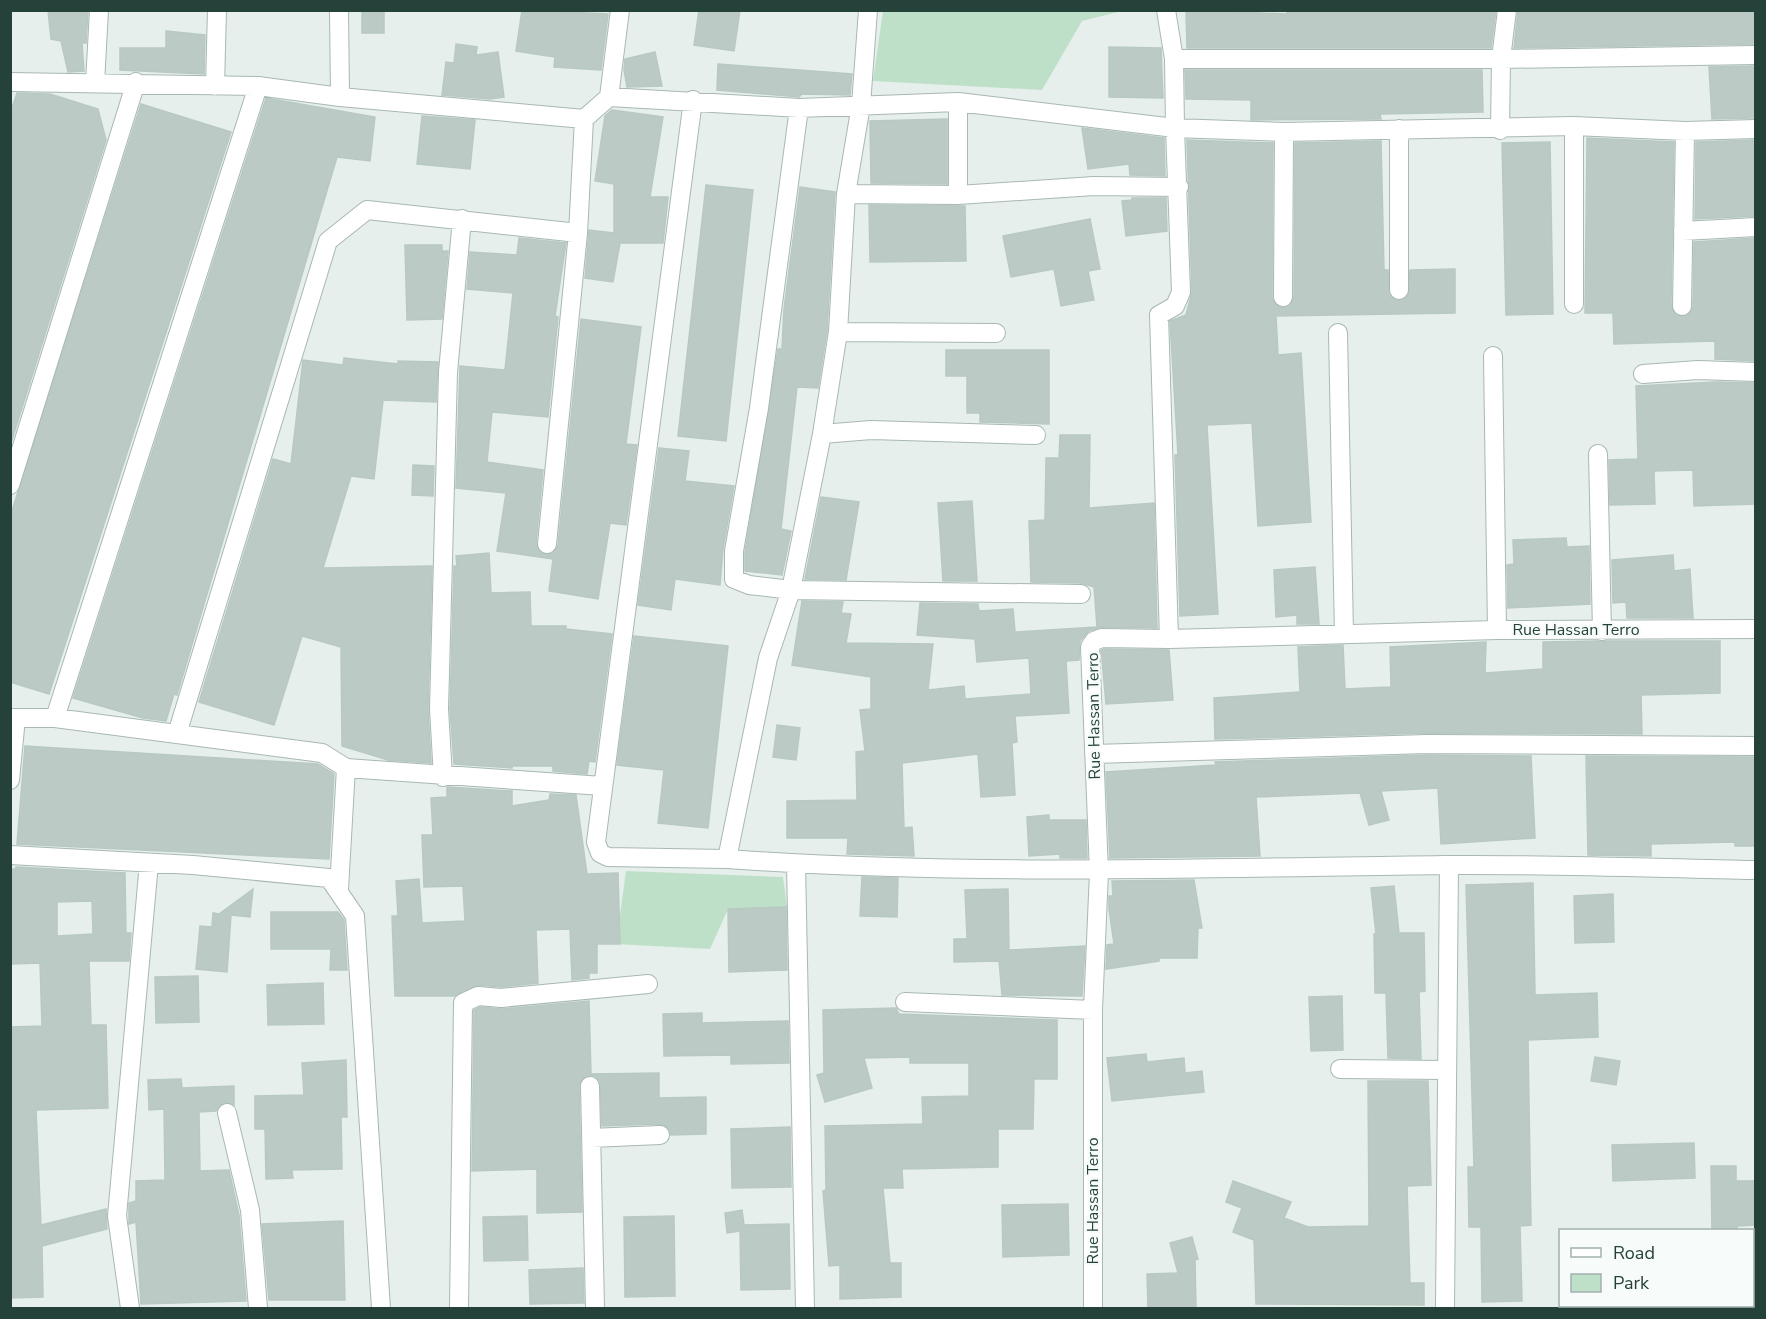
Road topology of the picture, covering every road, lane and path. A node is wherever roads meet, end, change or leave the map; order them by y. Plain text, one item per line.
1 (99, 10) edge
2 (217, 10) edge
3 (339, 10) edge
4 (620, 10) edge
5 (868, 10) edge
6 (1166, 10) edge
7 (1507, 10) edge
8 (1755, 55) edge
9 (1174, 59) junction
10 (1501, 59) junction
11 (10, 82) edge
12 (136, 82) junction
13 (95, 83) junction
14 (215, 86) junction
15 (258, 86) junction
16 (340, 97) junction
17 (609, 97) junction
18 (693, 100) junction
19 (958, 102) junction
20 (861, 105) junction
21 (799, 108) junction
22 (584, 119) junction
23 (1574, 126) junction
24 (1175, 128) junction
25 (1399, 129) junction
26 (1755, 129) edge
27 (1500, 130) junction
28 (1685, 131) junction
29 (1284, 132) junction
30 (1179, 187) junction
31 (846, 194) junction
32 (958, 195) junction
33 (462, 219) junction
34 (1755, 227) edge
35 (1683, 231) junction
36 (578, 233) junction
37 (1399, 290) dead end
38 (1283, 297) dead end
39 (1574, 304) dead end
40 (1682, 306) dead end
41 (838, 332) junction
42 (996, 333) dead end
43 (1338, 333) dead end
44 (1493, 356) dead end
45 (1755, 372) edge
46 (1643, 374) dead end
47 (822, 434) junction
48 (1036, 435) dead end
49 (1598, 454) dead end
50 (10, 485) edge
51 (547, 544) dead end
52 (791, 590) junction
53 (1081, 594) dead end
54 (1755, 629) edge
55 (1497, 630) junction
56 (1602, 631) junction
57 (1344, 634) junction
58 (1169, 639) junction
59 (13, 718) edge
60 (55, 718) junction
61 (177, 734) junction
62 (1755, 746) edge
63 (1094, 754) junction
64 (346, 768) junction
65 (442, 777) junction
66 (10, 780) edge
67 (603, 786) junction
68 (10, 855) edge
69 (727, 859) junction
70 (148, 863) junction
71 (796, 864) junction
72 (1449, 865) junction
73 (1755, 870) edge
74 (1099, 872) junction
75 (339, 889) junction
76 (648, 984) dead end
77 (904, 1002) dead end
78 (1094, 1010) junction
79 (1340, 1069) dead end
80 (1446, 1070) junction
81 (590, 1086) dead end
82 (227, 1113) dead end
83 (660, 1135) dead end
84 (591, 1138) junction
85 (130, 1308) edge
86 (258, 1308) edge
87 (381, 1308) edge
88 (459, 1308) edge
89 (595, 1308) edge
90 (805, 1308) edge
91 (1093, 1308) edge
92 (1445, 1308) edge

1 - 13 street
2 - 14 street
3 - 16 street
4 - 17 street
5 - 20 street
6 - 9 street
7 - 10 street
8 - 10 street
9 - 10 street
9 - 24 street
10 - 27 street
11 - 13 street
12 - 13 street
12 - 14 street
12 - 50 street
14 - 15 street
15 - 16 street
15 - 60 street
16 - 22 street
17 - 18 street
17 - 22 street
18 - 21 street
18 - 67 street
19 - 20 street
19 - 24 street
19 - 32 street
20 - 21 street
20 - 31 street
21 - 52 street
22 - 36 street
23 - 27 street
23 - 28 street
23 - 39 street
24 - 29 street
24 - 30 street
25 - 27 street
25 - 29 street
25 - 37 street
26 - 28 street
28 - 35 street
29 - 38 street
30 - 32 street
30 - 58 street
31 - 32 street
31 - 41 street
33 - 36 street
33 - 61 street
33 - 65 street
34 - 35 street
35 - 40 street
36 - 51 street
41 - 42 street
41 - 47 street
43 - 57 street
44 - 55 street
45 - 46 street
47 - 48 street
47 - 52 street
49 - 56 street
52 - 53 street
52 - 69 street
54 - 56 street, Rue Hassan Terro
55 - 56 street, Rue Hassan Terro
55 - 57 street, Rue Hassan Terro
57 - 58 street, Rue Hassan Terro
58 - 63 street, Rue Hassan Terro
59 - 60 street
59 - 66 street
60 - 61 street
61 - 64 street
62 - 63 street
63 - 74 street, Rue Hassan Terro
64 - 65 street
64 - 75 street
65 - 67 street
67 - 69 street
68 - 70 street
69 - 71 street
70 - 75 street
70 - 85 street
71 - 74 street
71 - 90 street
72 - 73 street
72 - 74 street
72 - 80 street
74 - 78 street, Rue Hassan Terro
75 - 87 street
76 - 88 street
77 - 78 street
78 - 91 street, Rue Hassan Terro
79 - 80 street
80 - 92 street
81 - 84 street
82 - 86 street
83 - 84 street
84 - 89 street

